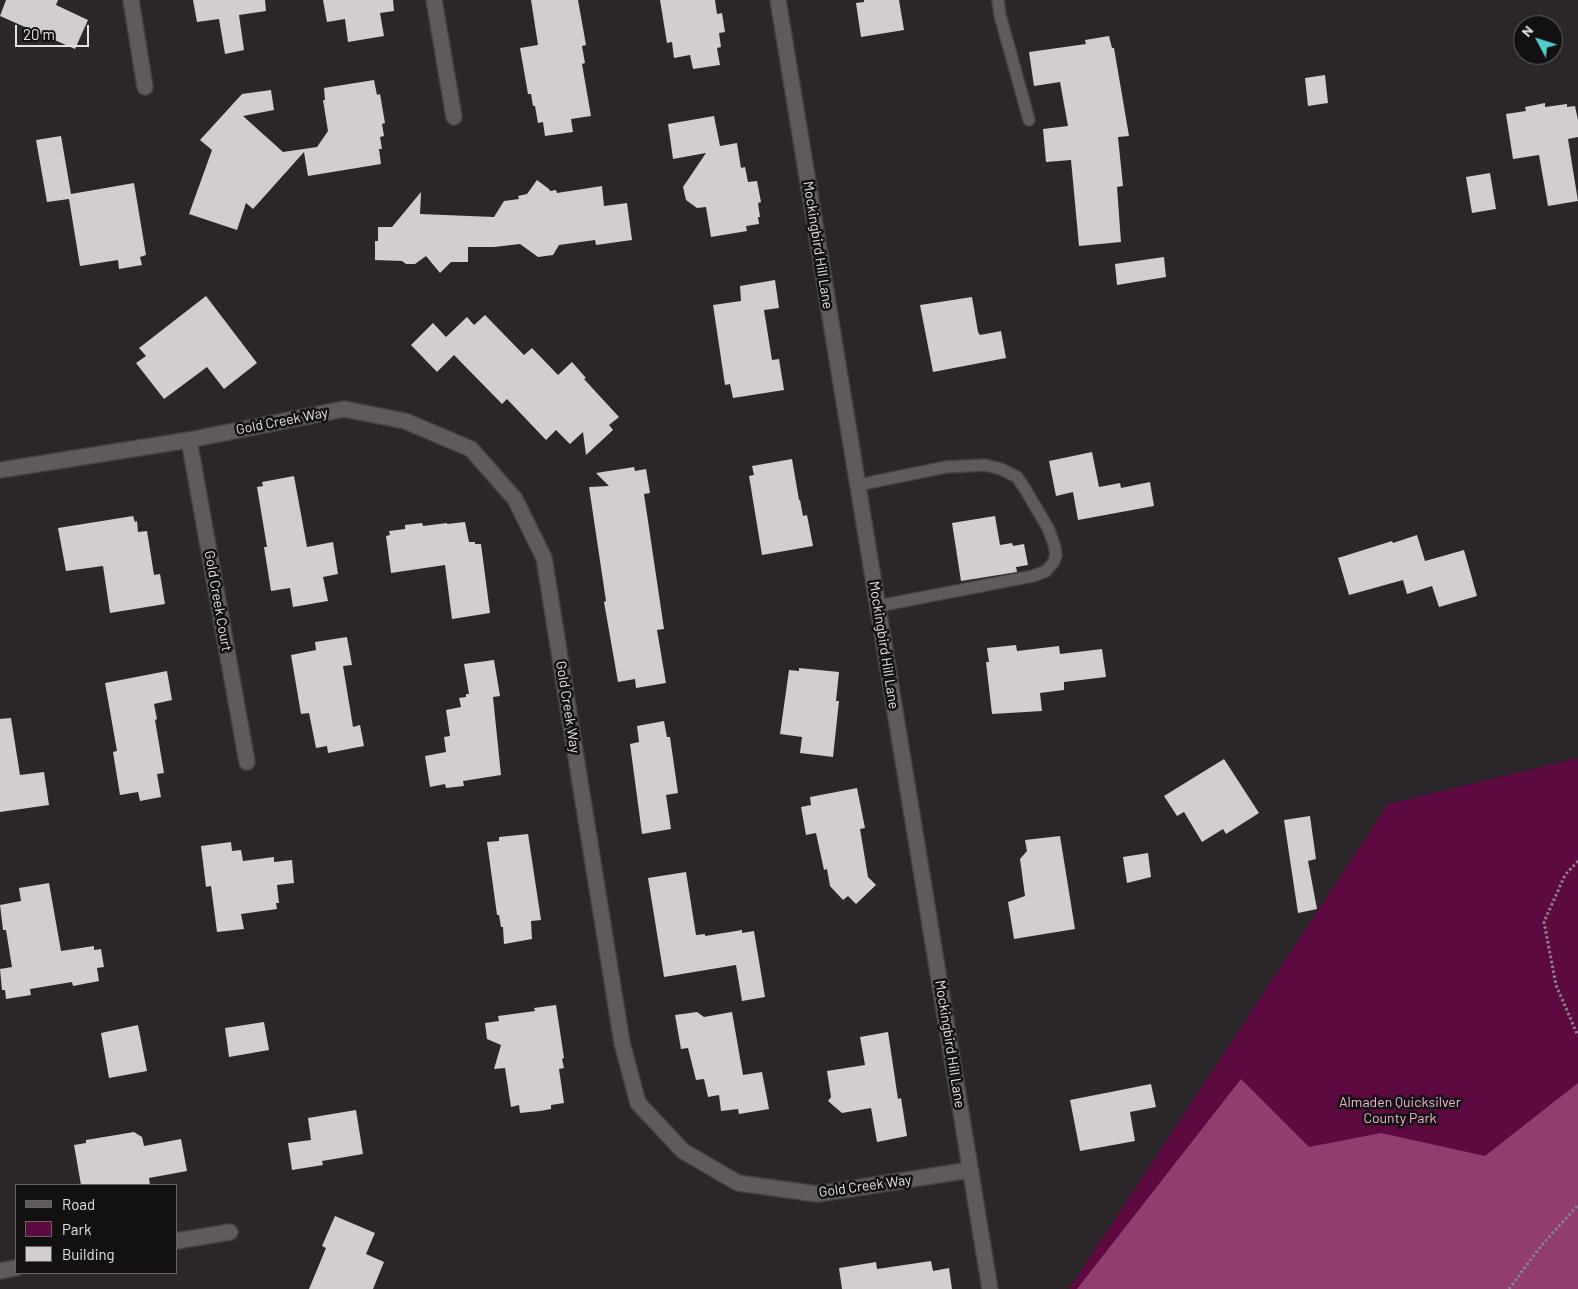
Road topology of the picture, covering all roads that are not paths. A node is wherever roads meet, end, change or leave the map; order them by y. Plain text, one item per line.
1 (131, 0) edge
2 (434, 0) edge
3 (778, 0) edge
4 (998, 0) edge
5 (145, 86) dead end
6 (454, 117) dead end
7 (1029, 120) dead end
8 (189, 440) junction
9 (0, 470) edge
10 (858, 485) junction
11 (878, 606) junction
12 (247, 762) dead end
13 (970, 1170) junction
14 (230, 1232) dead end
15 (178, 1241) edge
16 (15, 1268) edge
17 (0, 1271) edge
18 (990, 1289) edge

1 - 5 street
2 - 6 street
3 - 10 street, Mockingbird Hill Lane
4 - 7 lane
8 - 9 street, Gold Creek Way
8 - 12 street, Gold Creek Court
8 - 13 street, Gold Creek Way
10 - 11 street, Mockingbird Hill Lane
10 - 11 lane
11 - 13 street, Mockingbird Hill Lane
13 - 18 street, Mockingbird Hill Lane
14 - 15 street
16 - 17 street

